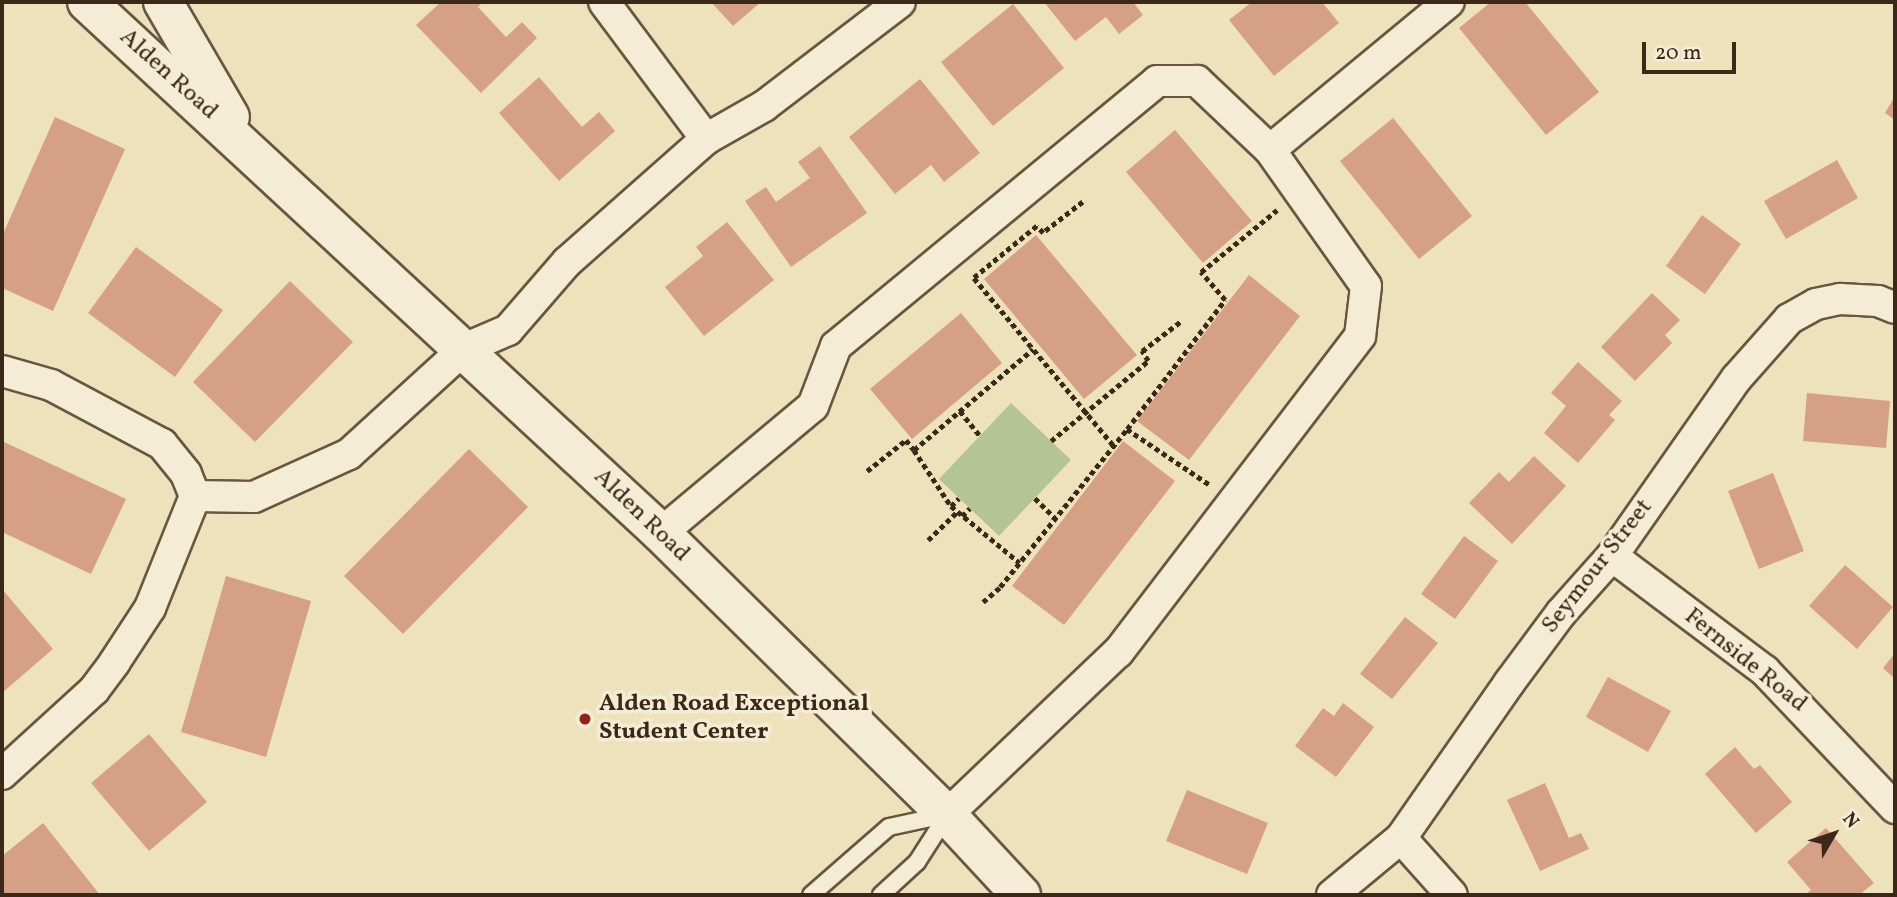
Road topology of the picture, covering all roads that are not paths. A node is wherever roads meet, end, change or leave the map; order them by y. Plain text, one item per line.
1 (88, 2) edge
2 (163, 2) edge
3 (604, 2) edge
4 (900, 2) edge
5 (1449, 2) edge
6 (706, 139) junction
7 (249, 149) junction
8 (1270, 150) junction
9 (1895, 308) edge
10 (464, 349) junction
11 (2, 371) edge
12 (195, 496) junction
13 (661, 533) junction
14 (1612, 556) junction
15 (2, 775) edge
16 (1895, 808) edge
17 (947, 815) junction
18 (1401, 838) junction
19 (811, 895) edge
20 (881, 895) edge
21 (1021, 895) edge
22 (1332, 895) edge
23 (1452, 895) edge

1 - 7 street, Alden Road
2 - 7 street, Alden Road
3 - 6 street
4 - 6 street
5 - 8 street
6 - 10 street
7 - 10 street, Alden Road
8 - 13 street
8 - 17 street
9 - 14 street, Seymour Street
10 - 12 street
10 - 13 street, Alden Road
11 - 12 street
12 - 15 street
13 - 17 street, Alden Road
14 - 16 street, Fernside Road
14 - 18 street, Seymour Street
17 - 19 lane
17 - 20 lane
17 - 21 street, Alden Road
18 - 22 street, Seymour Street
18 - 23 street

